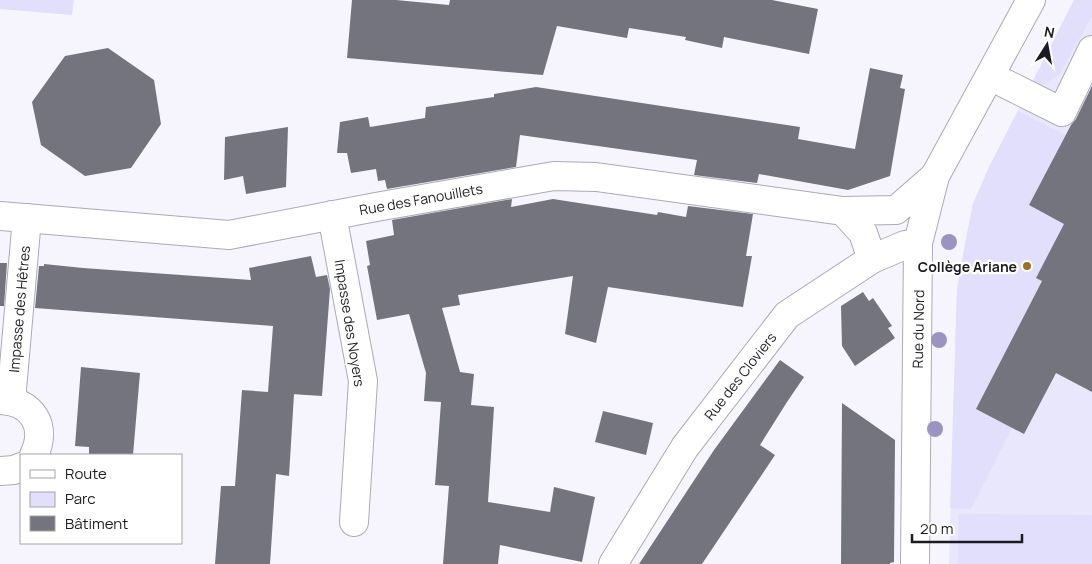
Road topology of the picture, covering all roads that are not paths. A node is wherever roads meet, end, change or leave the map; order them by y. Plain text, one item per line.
1 (1031, 0) edge
2 (1092, 50) edge
3 (990, 76) junction
4 (936, 176) junction
5 (843, 211) junction
6 (332, 215) junction
7 (0, 216) edge
8 (27, 218) junction
9 (918, 243) junction
10 (872, 259) junction
11 (6, 400) edge
12 (34, 454) edge
13 (20, 467) edge
14 (0, 471) edge
15 (354, 522) dead end
16 (613, 564) edge
17 (915, 564) edge

1 - 3 street, Rue du Nord
2 - 3 street
3 - 4 street, Rue du Nord
4 - 5 street, Rue des Fanouillets
4 - 9 street, Rue du Nord
5 - 6 street, Rue des Fanouillets
5 - 10 street
6 - 8 street, Rue des Fanouillets
6 - 15 street, Impasse des Noyers
7 - 8 street, Rue des Fanouillets
8 - 11 street, Impasse des Hêtres
9 - 10 street, Rue des Cloviers
9 - 17 street, Rue du Nord
10 - 16 street, Rue des Cloviers
11 - 12 street, Impasse des Hêtres
13 - 14 street

